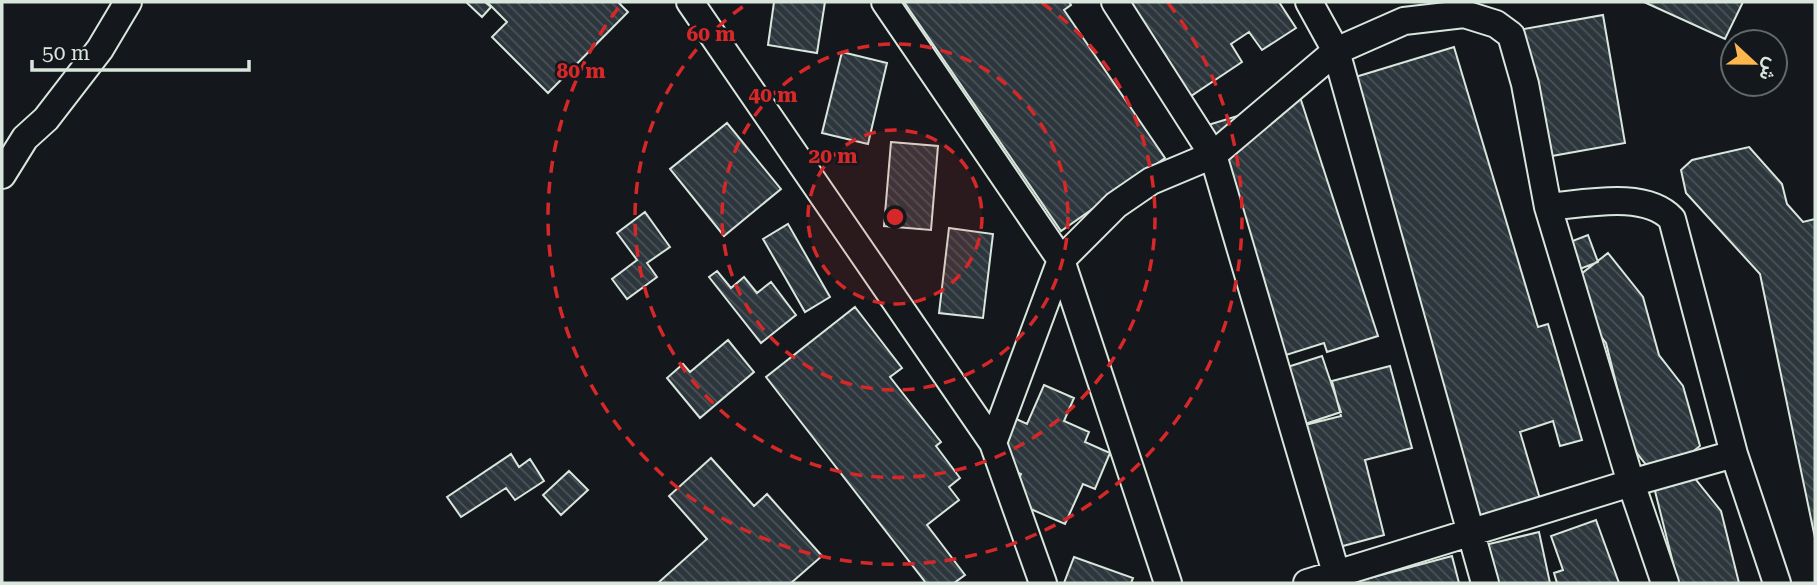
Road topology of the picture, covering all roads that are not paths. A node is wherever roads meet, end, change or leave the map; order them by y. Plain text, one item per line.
1 (128, 2) edge
2 (690, 2) edge
3 (885, 2) edge
4 (1115, 2) edge
5 (1309, 2) edge
6 (1336, 51) junction
7 (1213, 155) junction
8 (2, 175) edge
9 (1548, 207) junction
10 (1061, 260) junction
11 (993, 443) junction
12 (1734, 454) junction
13 (1631, 483) junction
14 (1470, 533) junction
15 (1337, 578) edge
16 (1043, 583) edge
17 (1168, 583) edge
18 (1307, 583) edge
19 (1485, 583) edge
20 (1665, 583) edge
21 (1777, 583) edge

1 - 8 street
2 - 11 street
3 - 10 street
4 - 7 street
5 - 6 street
6 - 7 street
6 - 9 street
6 - 14 street
7 - 10 street
7 - 15 street
9 - 12 street
9 - 13 street
10 - 11 street
10 - 17 street
11 - 16 street
12 - 13 street
12 - 21 street
13 - 14 street
13 - 20 street
14 - 15 street
14 - 19 street
15 - 18 street

